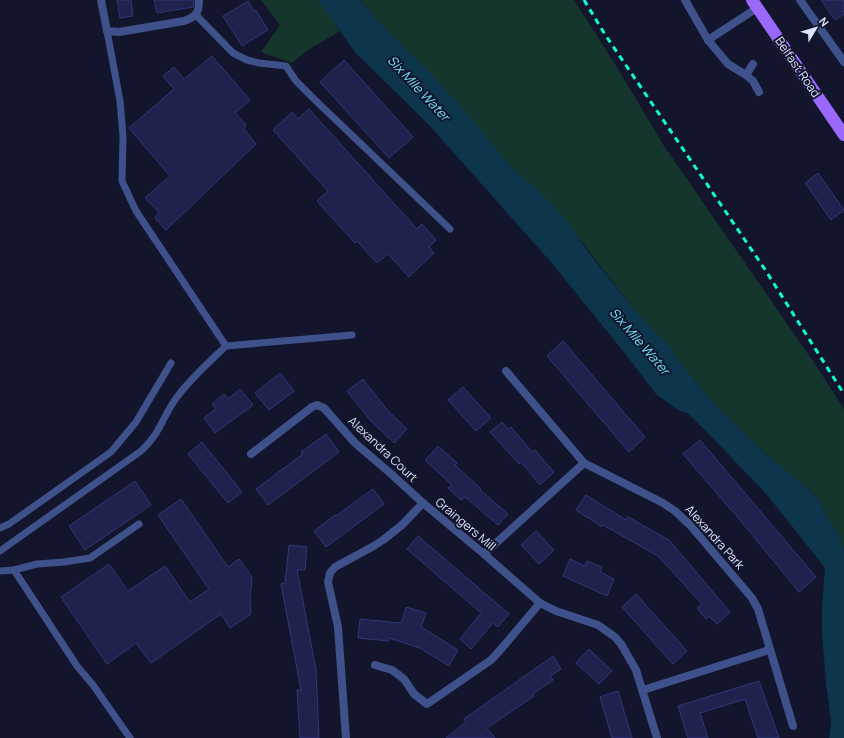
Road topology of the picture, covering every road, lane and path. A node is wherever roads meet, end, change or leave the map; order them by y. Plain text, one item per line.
1 (101, 0) edge
2 (199, 0) edge
3 (685, 0) edge
4 (800, 0) edge
5 (754, 4) edge
6 (196, 15) junction
7 (106, 31) junction
8 (708, 40) junction
9 (844, 62) edge
10 (753, 64) dead end
11 (746, 75) junction
12 (759, 92) dead end
13 (844, 135) edge
14 (450, 229) dead end
15 (352, 335) dead end
16 (226, 346) junction
17 (172, 363) dead end
18 (506, 371) dead end
19 (251, 454) dead end
20 (584, 463) junction
21 (423, 503) junction
22 (139, 524) dead end
23 (0, 528) edge
24 (0, 551) edge
25 (484, 554) junction
26 (0, 570) edge
27 (14, 570) junction
28 (540, 603) junction
29 (770, 650) junction
30 (375, 665) dead end
31 (643, 690) junction
32 (793, 726) dead end
33 (130, 738) edge
34 (346, 738) edge
35 (658, 738) edge

1 - 7 street
2 - 6 street
3 - 8 street
4 - 9 street
5 - 8 street
5 - 13 main road, Belfast Road
6 - 7 street
6 - 14 lane
7 - 16 lane
8 - 11 street
10 - 11 street
11 - 12 street
15 - 16 lane
16 - 24 lane
17 - 23 lane
18 - 20 street, Alexandra Park
19 - 21 street, Alexandra Court
20 - 25 street
20 - 29 street, Alexandra Park
21 - 25 street, Graingers Mill
21 - 34 street, Graingers Mill
22 - 27 lane
25 - 28 street, Graingers Mill
26 - 27 lane
27 - 33 lane
28 - 30 street
28 - 31 street
29 - 31 street
29 - 32 street, Alexandra Park
31 - 35 street

